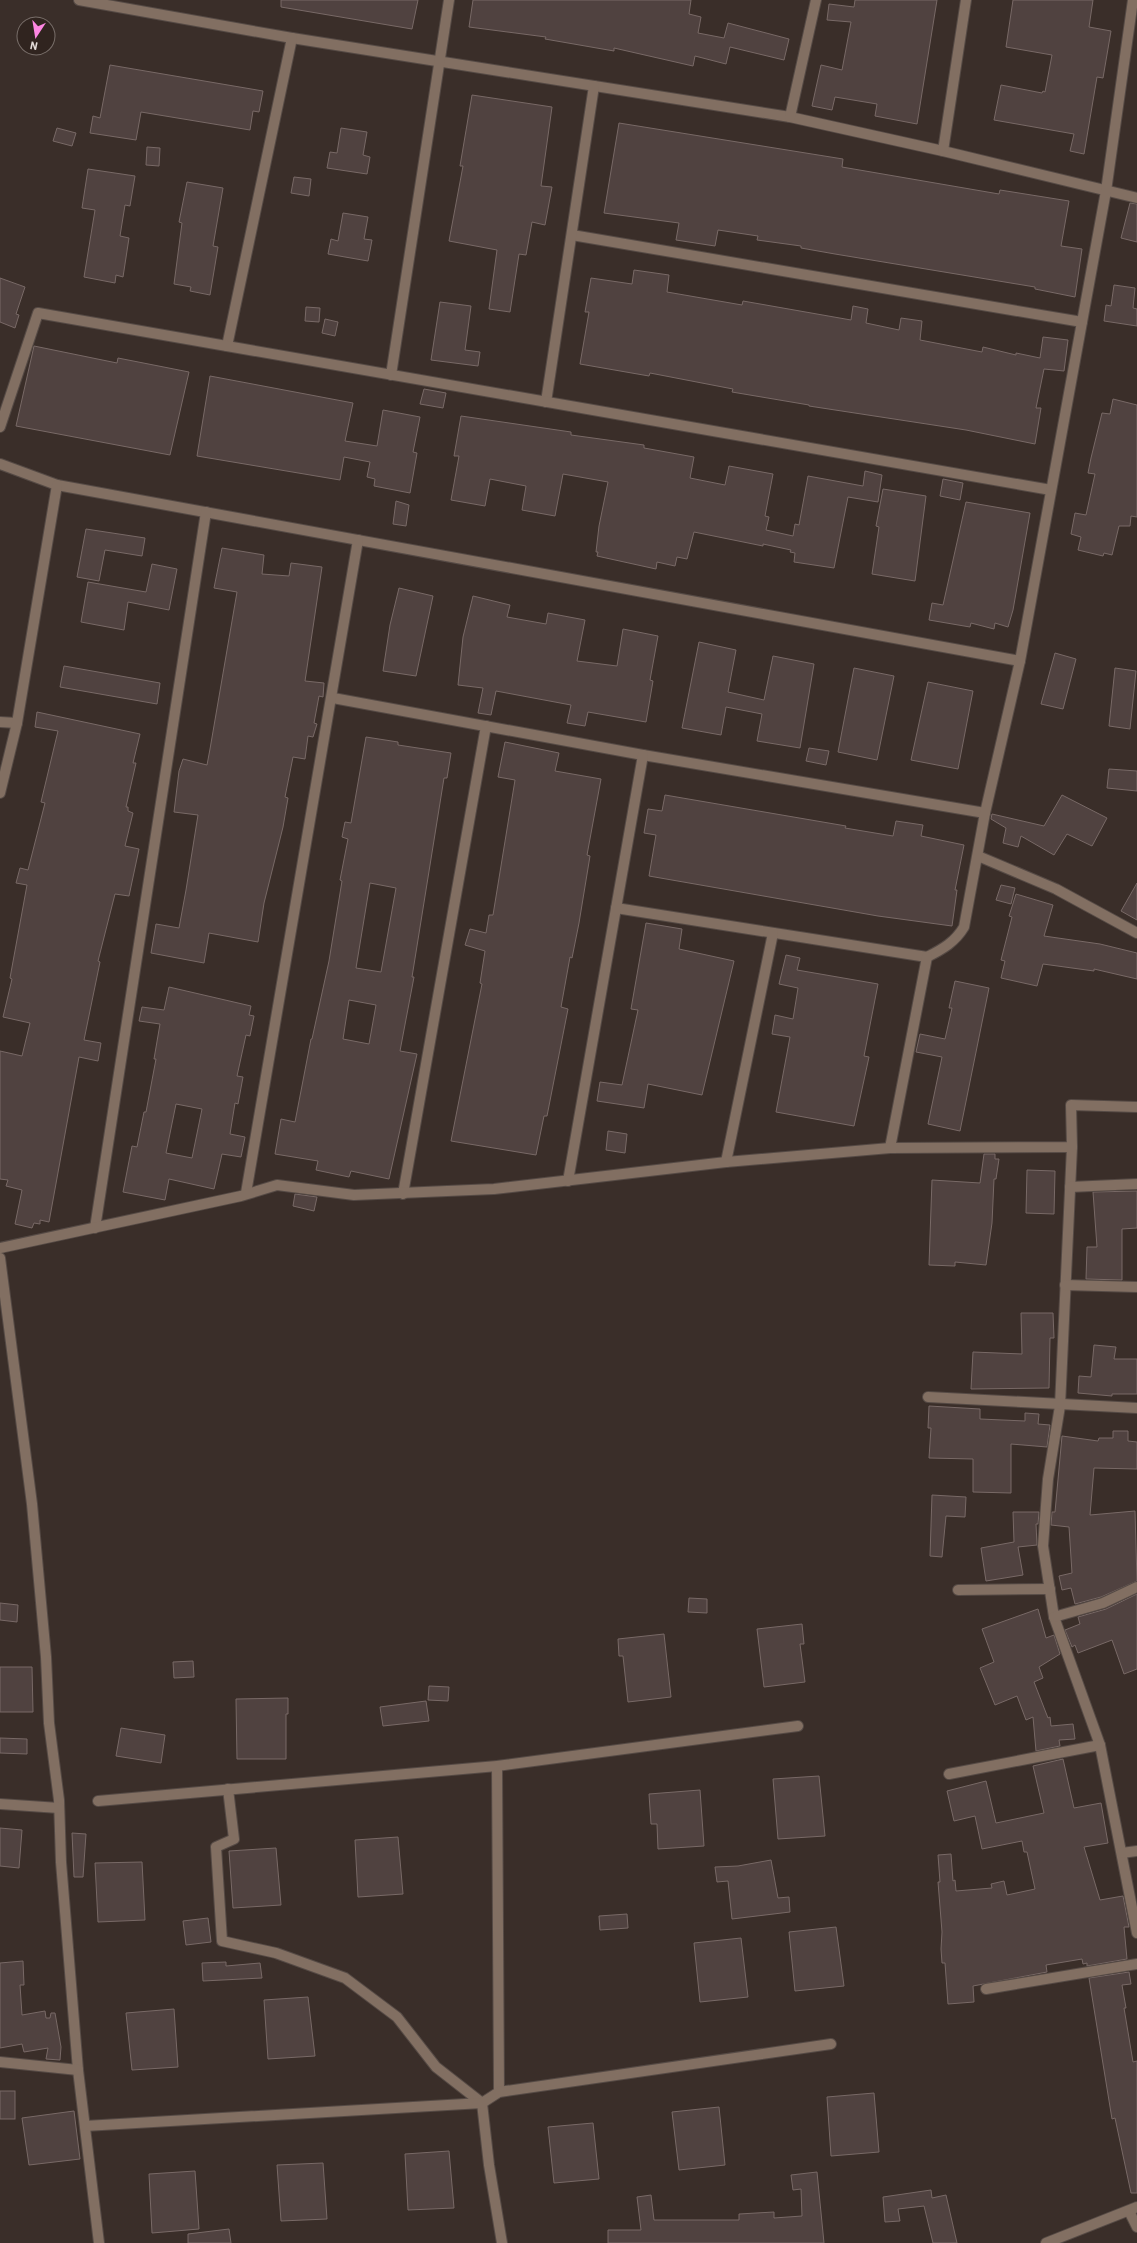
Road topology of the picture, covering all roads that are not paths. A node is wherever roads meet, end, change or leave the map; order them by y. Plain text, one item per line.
1 (78, 0) edge
2 (449, 0) edge
3 (816, 0) edge
4 (966, 0) edge
5 (1133, 0) edge
6 (292, 38) junction
7 (440, 62) junction
8 (594, 86) junction
9 (790, 117) junction
10 (943, 150) junction
11 (1106, 191) junction
12 (1137, 198) edge
13 (572, 235) junction
14 (1082, 322) junction
15 (227, 346) junction
16 (391, 375) junction
17 (546, 402) junction
18 (0, 426) edge
19 (0, 464) edge
20 (56, 485) junction
21 (1051, 490) junction
22 (206, 512) junction
23 (358, 540) junction
24 (1020, 661) junction
25 (333, 698) junction
26 (0, 722) edge
27 (17, 723) junction
28 (486, 726) junction
29 (643, 755) junction
30 (0, 793) edge
31 (985, 813) junction
32 (978, 856) junction
33 (616, 908) junction
34 (772, 933) junction
35 (1137, 933) edge
36 (928, 957) junction
37 (1137, 1107) edge
38 (1072, 1147) junction
39 (890, 1148) junction
40 (726, 1162) junction
41 (568, 1181) junction
42 (1137, 1184) edge
43 (1070, 1188) junction
44 (246, 1193) junction
45 (403, 1194) junction
46 (95, 1228) junction
47 (0, 1248) edge
48 (0, 1258) edge
49 (1065, 1285) junction
50 (1137, 1287) edge
51 (928, 1398) dead end
52 (1060, 1406) junction
53 (1137, 1408) edge
54 (1137, 1587) edge
55 (1050, 1588) junction
56 (958, 1590) dead end
57 (1054, 1617) junction
58 (798, 1726) dead end
59 (1100, 1745) junction
60 (497, 1766) junction
61 (949, 1774) dead end
62 (228, 1789) junction
63 (98, 1800) dead end
64 (0, 1804) edge
65 (59, 1808) junction
66 (1137, 1851) edge
67 (1122, 1854) junction
68 (1137, 1933) edge
69 (1137, 1964) edge
70 (986, 1989) dead end
71 (831, 2044) dead end
72 (0, 2062) edge
73 (78, 2070) junction
74 (499, 2092) junction
75 (482, 2103) junction
76 (85, 2126) junction
77 (1133, 2209) edge
78 (1137, 2227) edge
79 (99, 2243) edge
80 (502, 2243) edge
81 (1046, 2243) edge

1 - 6 street
2 - 7 street
3 - 9 street
4 - 10 street
5 - 11 street
6 - 7 street
6 - 15 street
7 - 8 street
7 - 16 street
8 - 9 street
8 - 13 street
9 - 10 street
10 - 11 street
11 - 12 street
11 - 14 street
13 - 14 street
13 - 17 street
14 - 21 street
15 - 16 street
15 - 18 street
16 - 17 street
17 - 21 street
19 - 20 street
20 - 22 street
20 - 27 street
21 - 24 street
22 - 23 street
22 - 46 street
23 - 24 street
23 - 25 street
24 - 31 street
25 - 28 street
25 - 44 street
26 - 27 street
27 - 30 street
28 - 29 street
28 - 45 street
29 - 31 street
29 - 33 street
31 - 32 street
32 - 35 street
32 - 36 street
33 - 34 street
33 - 41 street
34 - 36 street
34 - 40 street
36 - 39 street
37 - 38 street
38 - 39 street
38 - 43 street
39 - 40 street
40 - 41 street
41 - 45 street
42 - 43 street
43 - 49 street
44 - 45 street
44 - 46 street
46 - 47 street
48 - 65 street
49 - 50 street
49 - 52 street
51 - 52 street
52 - 53 street
52 - 55 street
54 - 57 street
55 - 56 street
55 - 57 street
57 - 59 street
58 - 60 street
59 - 61 street
59 - 67 street
60 - 62 street
60 - 74 street
62 - 63 street
62 - 75 street
64 - 65 street
65 - 73 street
66 - 67 street
67 - 68 street
69 - 70 street
71 - 74 street
72 - 73 street
73 - 76 street
74 - 75 street
75 - 76 street
75 - 80 street
76 - 79 street
77 - 78 street
77 - 81 street

